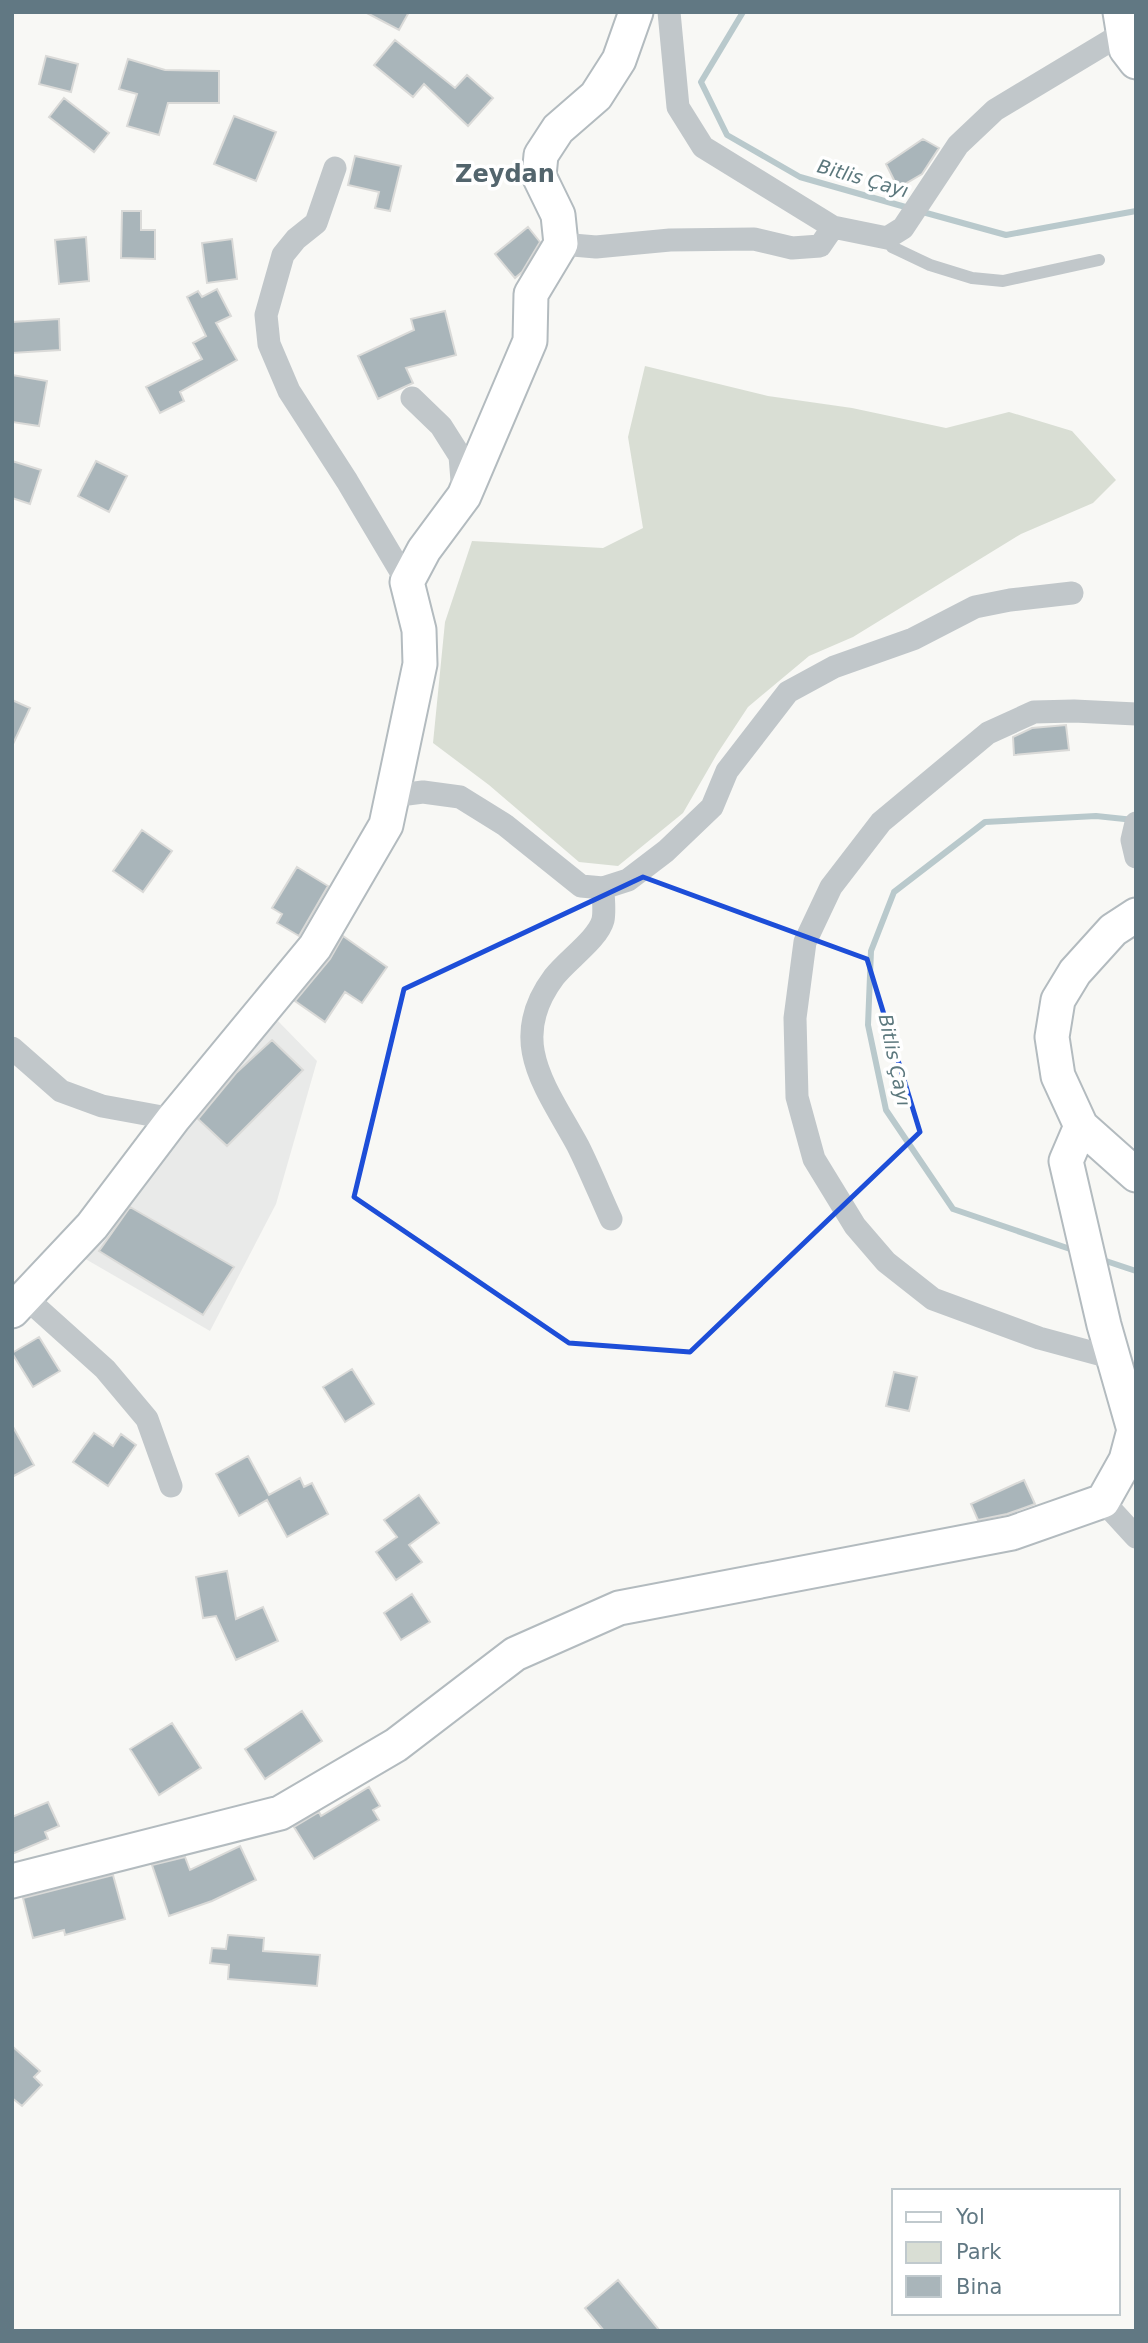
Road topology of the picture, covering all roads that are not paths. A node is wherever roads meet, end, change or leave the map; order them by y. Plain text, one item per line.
1 (636, 12) edge
2 (669, 12) edge
3 (1128, 33) edge
4 (335, 168) dead end
5 (832, 227) junction
6 (895, 233) junction
7 (561, 244) junction
8 (1100, 260) dead end
9 (412, 398) dead end
10 (464, 496) junction
11 (407, 582) junction
12 (1072, 593) dead end
13 (1136, 714) edge
14 (392, 796) junction
15 (603, 888) junction
16 (1136, 915) edge
17 (12, 1048) edge
18 (173, 1119) junction
19 (1081, 1126) junction
20 (1136, 1175) edge
21 (611, 1219) dead end
22 (19, 1304) edge
23 (1113, 1358) junction
24 (171, 1486) dead end
25 (1103, 1501) junction
26 (1136, 1537) edge
27 (12, 1881) edge

1 - 7 main road
2 - 5 street
3 - 6 street
4 - 11 street
5 - 6 street
5 - 7 street
6 - 8 lane
7 - 10 main road
9 - 10 street
10 - 11 main road
11 - 14 main road
12 - 15 street
13 - 23 street
14 - 15 street
14 - 18 main road
15 - 21 street
16 - 19 main road
17 - 18 street
18 - 22 main road
19 - 20 main road
19 - 23 main road
22 - 24 street
23 - 25 main road
25 - 26 street
25 - 27 main road

